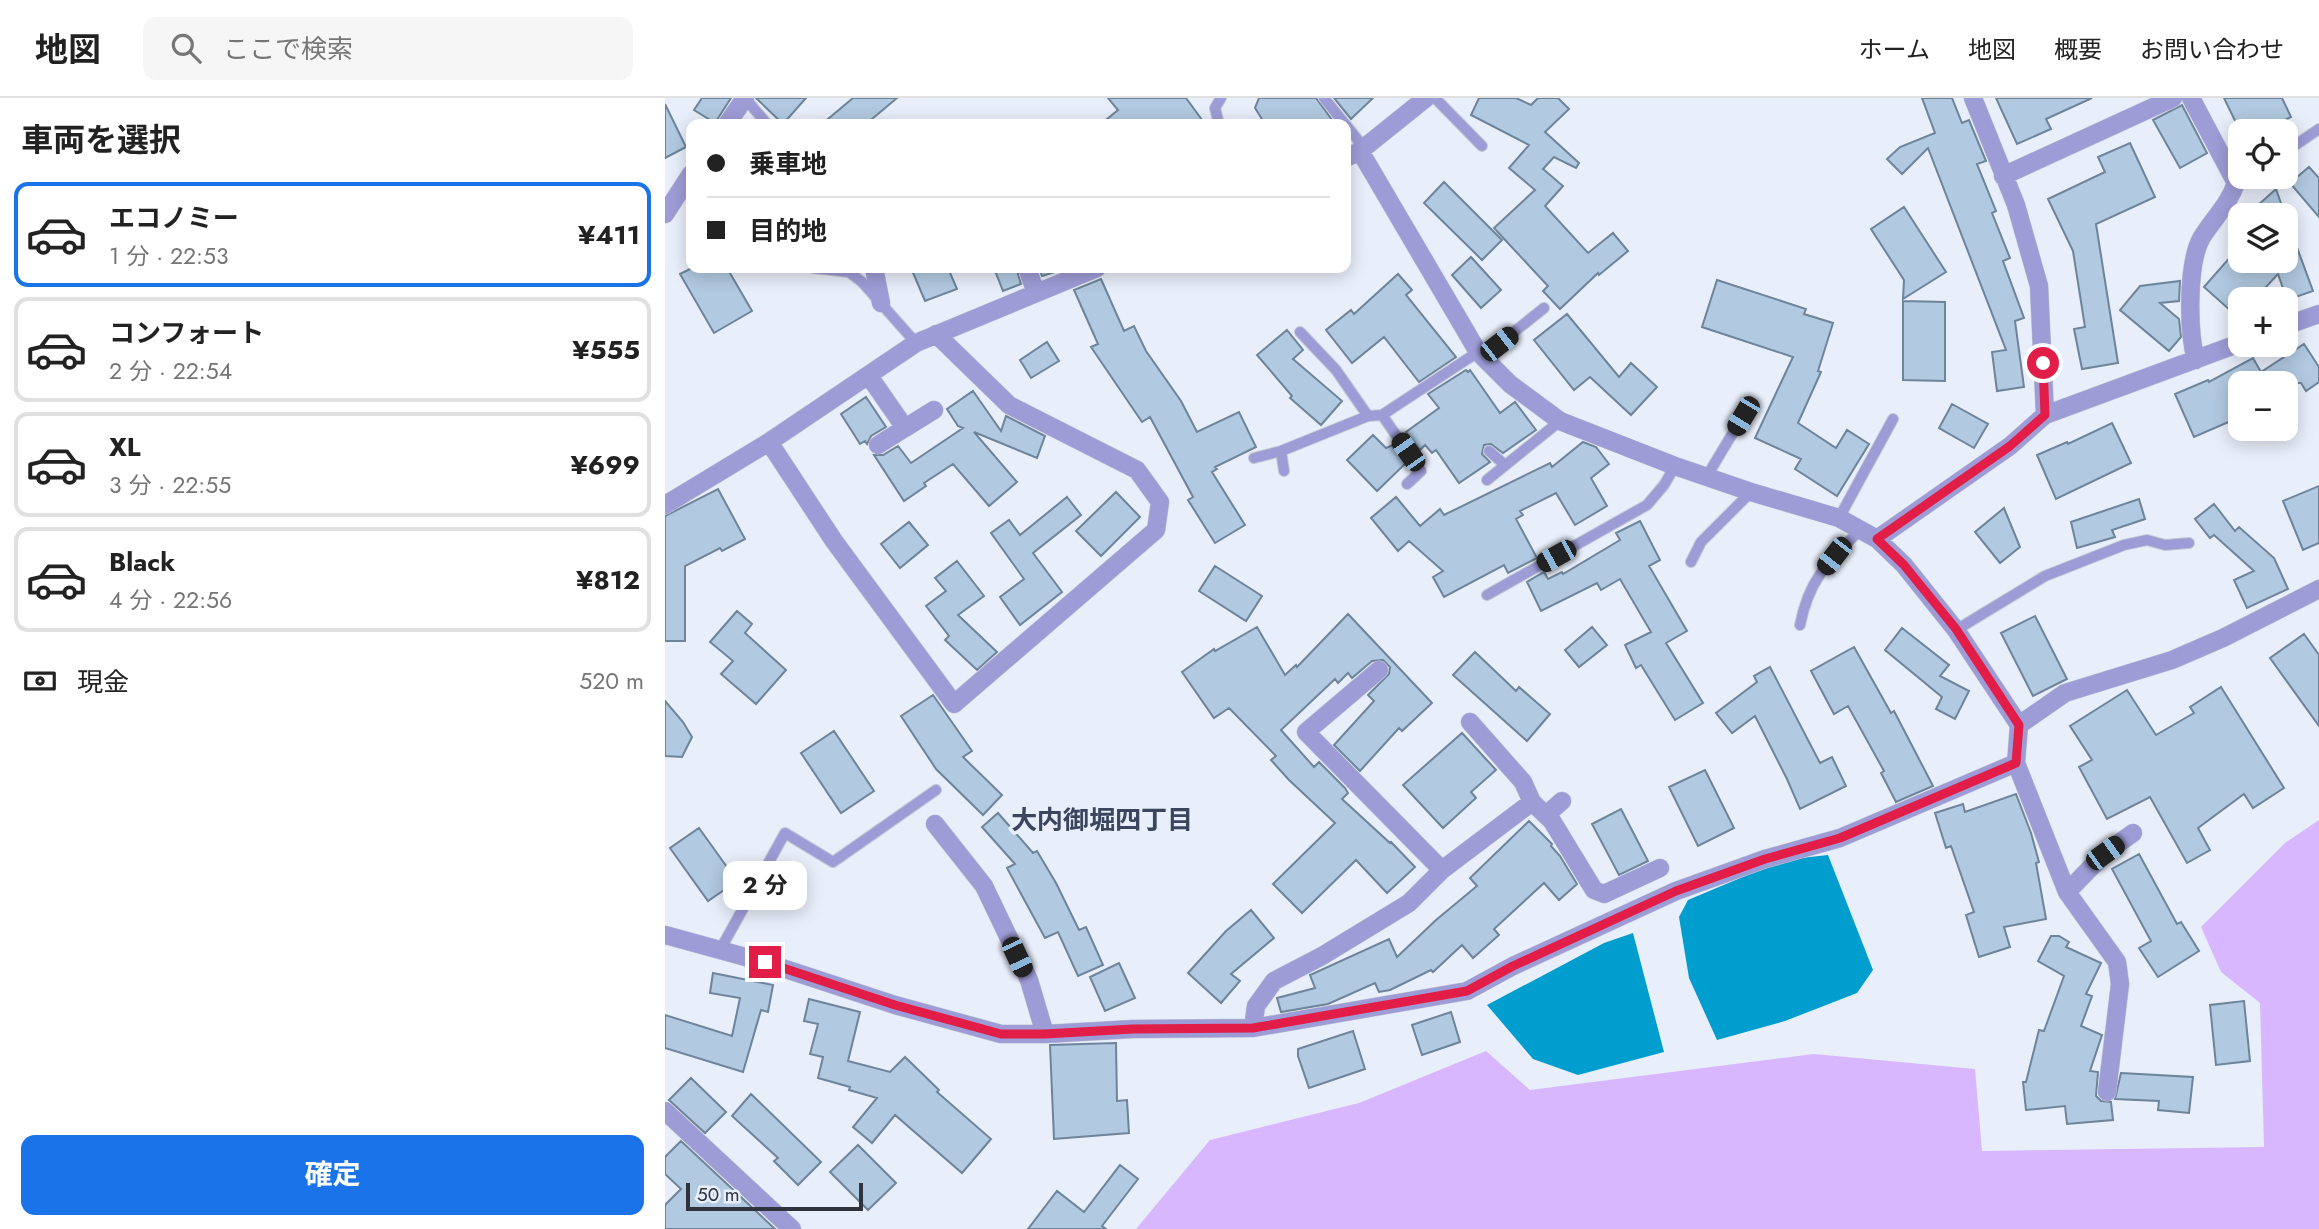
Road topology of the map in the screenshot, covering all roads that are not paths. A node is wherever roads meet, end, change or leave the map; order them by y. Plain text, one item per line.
1 (745, 98) edge
2 (1221, 98) edge
3 (1324, 98) edge
4 (1426, 98) edge
5 (1435, 98) edge
6 (1973, 98) edge
7 (2173, 98) edge
8 (2191, 98) edge
9 (730, 119) edge
10 (763, 119) edge
11 (1218, 119) edge
12 (1340, 119) edge
13 (2319, 129) edge
14 (1351, 132) edge
15 (2298, 143) edge
16 (1482, 146) dead end
17 (1353, 155) edge
18 (2228, 156) edge
19 (2003, 176) junction
20 (686, 181) edge
21 (2237, 189) edge
22 (667, 208) edge
23 (850, 273) edge
24 (875, 273) edge
25 (1029, 273) edge
26 (1085, 273) edge
27 (1036, 293) junction
28 (881, 303) junction
29 (1545, 308) dead end
30 (2319, 314) edge
31 (2298, 321) edge
32 (1300, 332) dead end
33 (936, 334) junction
34 (916, 343) junction
35 (2228, 347) edge
36 (1478, 352) junction
37 (2196, 359) junction
38 (869, 376) junction
39 (934, 410) dead end
40 (1382, 415) junction
41 (2045, 415) junction
42 (1368, 416) junction
43 (1743, 416) dead end
44 (1893, 419) dead end
45 (1560, 421) junction
46 (905, 428) junction
47 (769, 442) junction
48 (878, 445) dead end
49 (1281, 451) junction
50 (1489, 451) dead end
51 (1254, 458) dead end
52 (1505, 465) junction
53 (1675, 466) junction
54 (1284, 471) dead end
55 (1707, 475) junction
56 (1486, 480) dead end
57 (1407, 484) dead end
58 (1751, 492) junction
59 (665, 505) edge
60 (1839, 518) junction
61 (1860, 530) junction
62 (1877, 539) junction
63 (2189, 543) dead end
64 (1691, 562) dead end
65 (2319, 589) edge
66 (1487, 595) dead end
67 (1800, 625) dead end
68 (1956, 629) junction
69 (1380, 670) dead end
70 (1470, 722) dead end
71 (2019, 725) junction
72 (2016, 763) junction
73 (936, 790) dead end
74 (1562, 801) dead end
75 (1532, 802) junction
76 (1546, 815) junction
77 (935, 824) dead end
78 (2133, 833) dead end
79 (1660, 868) dead end
80 (1442, 870) junction
81 (2067, 892) junction
82 (665, 935) edge
83 (720, 950) junction
84 (1253, 1028) junction
85 (1045, 1034) junction
86 (2107, 1092) dead end
87 (665, 1111) edge
88 (792, 1229) edge

1 - 9 street
1 - 10 lane
2 - 11 lane
3 - 12 lane
4 - 17 street
5 - 16 lane
6 - 19 street
7 - 19 street
8 - 18 street
13 - 15 lane
14 - 17 lane
17 - 36 street
19 - 41 street
20 - 22 street
21 - 37 street
23 - 28 lane
24 - 28 street
25 - 27 street
26 - 27 street
27 - 33 street
28 - 34 lane
29 - 36 lane
30 - 31 street
32 - 42 lane
33 - 34 street
33 - 47 street
34 - 38 street
35 - 37 street
36 - 40 lane
36 - 45 street
37 - 41 street
38 - 46 street
38 - 47 street
39 - 46 street
40 - 42 lane
40 - 57 lane
41 - 62 street
42 - 49 lane
43 - 55 lane
44 - 60 lane
45 - 52 lane
45 - 53 street
46 - 48 street
47 - 59 street
49 - 51 lane
49 - 54 lane
50 - 52 lane
52 - 56 lane
53 - 55 street
53 - 66 lane
55 - 58 street
58 - 60 street
58 - 64 lane
60 - 61 street
61 - 62 street
61 - 67 lane
62 - 68 street
63 - 68 lane
65 - 71 street
68 - 71 street
69 - 80 street
70 - 75 street
71 - 72 street
72 - 81 street
72 - 84 street
73 - 83 lane
74 - 76 street
75 - 76 street
75 - 80 street
76 - 79 street
77 - 85 street
78 - 81 street
80 - 84 street
81 - 86 street
82 - 83 street
83 - 85 street
84 - 85 street
87 - 88 street

